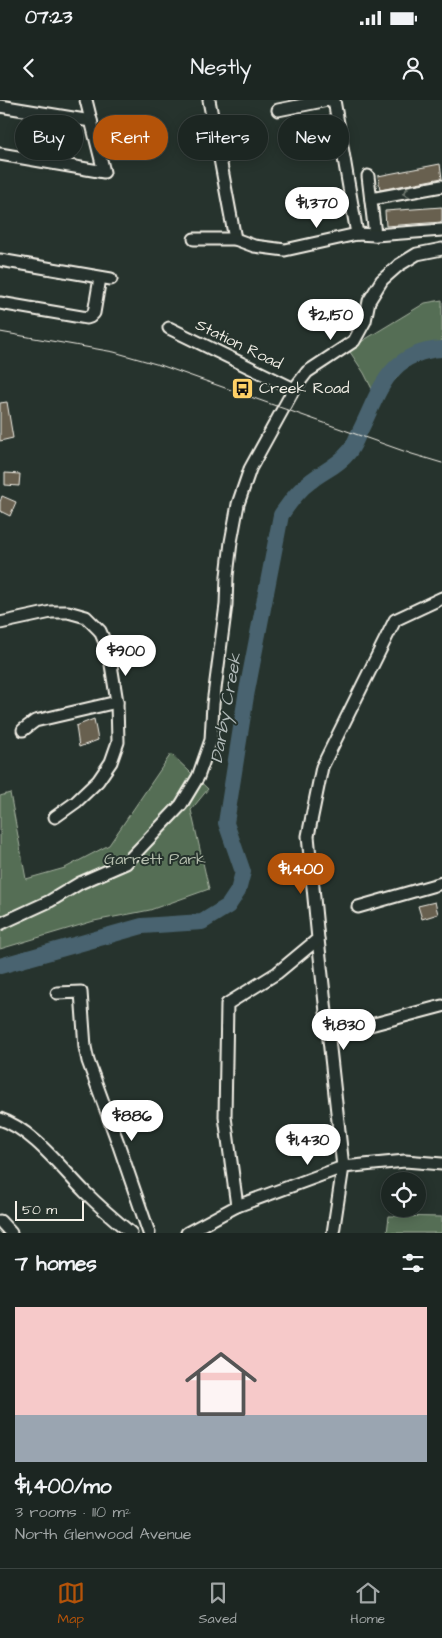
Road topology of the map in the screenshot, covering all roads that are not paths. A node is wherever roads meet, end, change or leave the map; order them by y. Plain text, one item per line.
1 (35, 100) edge
2 (86, 100) edge
3 (209, 100) edge
4 (328, 100) edge
5 (334, 100) edge
6 (19, 105) edge
7 (0, 106) edge
8 (278, 110) dead end
9 (37, 112) junction
10 (91, 121) junction
11 (0, 154) edge
12 (368, 176) dead end
13 (442, 186) edge
14 (371, 199) junction
15 (442, 230) edge
16 (356, 234) junction
17 (375, 235) junction
18 (194, 239) dead end
19 (235, 239) junction
20 (442, 249) edge
21 (0, 260) edge
22 (0, 304) edge
23 (169, 328) dead end
24 (294, 389) junction
25 (442, 598) edge
26 (0, 623) edge
27 (118, 702) junction
28 (23, 730) dead end
29 (55, 817) dead end
30 (442, 883) edge
31 (358, 907) dead end
32 (0, 924) edge
33 (318, 939) junction
34 (57, 993) dead end
35 (442, 1006) edge
36 (329, 1036) junction
37 (0, 1119) edge
38 (442, 1164) edge
39 (343, 1167) junction
40 (237, 1206) junction
41 (0, 1221) edge
42 (12, 1233) edge
43 (131, 1233) edge
44 (149, 1233) edge
45 (187, 1233) edge
46 (333, 1233) edge

1 - 9 street
2 - 10 street
3 - 19 street
4 - 8 street
5 - 16 street
6 - 7 street
6 - 9 street
9 - 10 street
10 - 11 street
12 - 14 street
13 -> 14 street
14 - 17 street
15 - 17 street
16 - 17 street
16 - 19 street
18 - 19 street
20 - 24 street
21 - 22 street
23 - 24 street, Station Road
24 - 32 street
25 - 33 street
26 - 27 street
27 - 28 street
27 - 29 street
30 - 31 street
33 - 36 street
33 - 40 street
34 - 44 street
35 - 36 street
36 - 39 street
37 - 43 street
38 - 39 street
39 - 40 street
39 - 46 street
40 - 45 street
41 - 42 street

